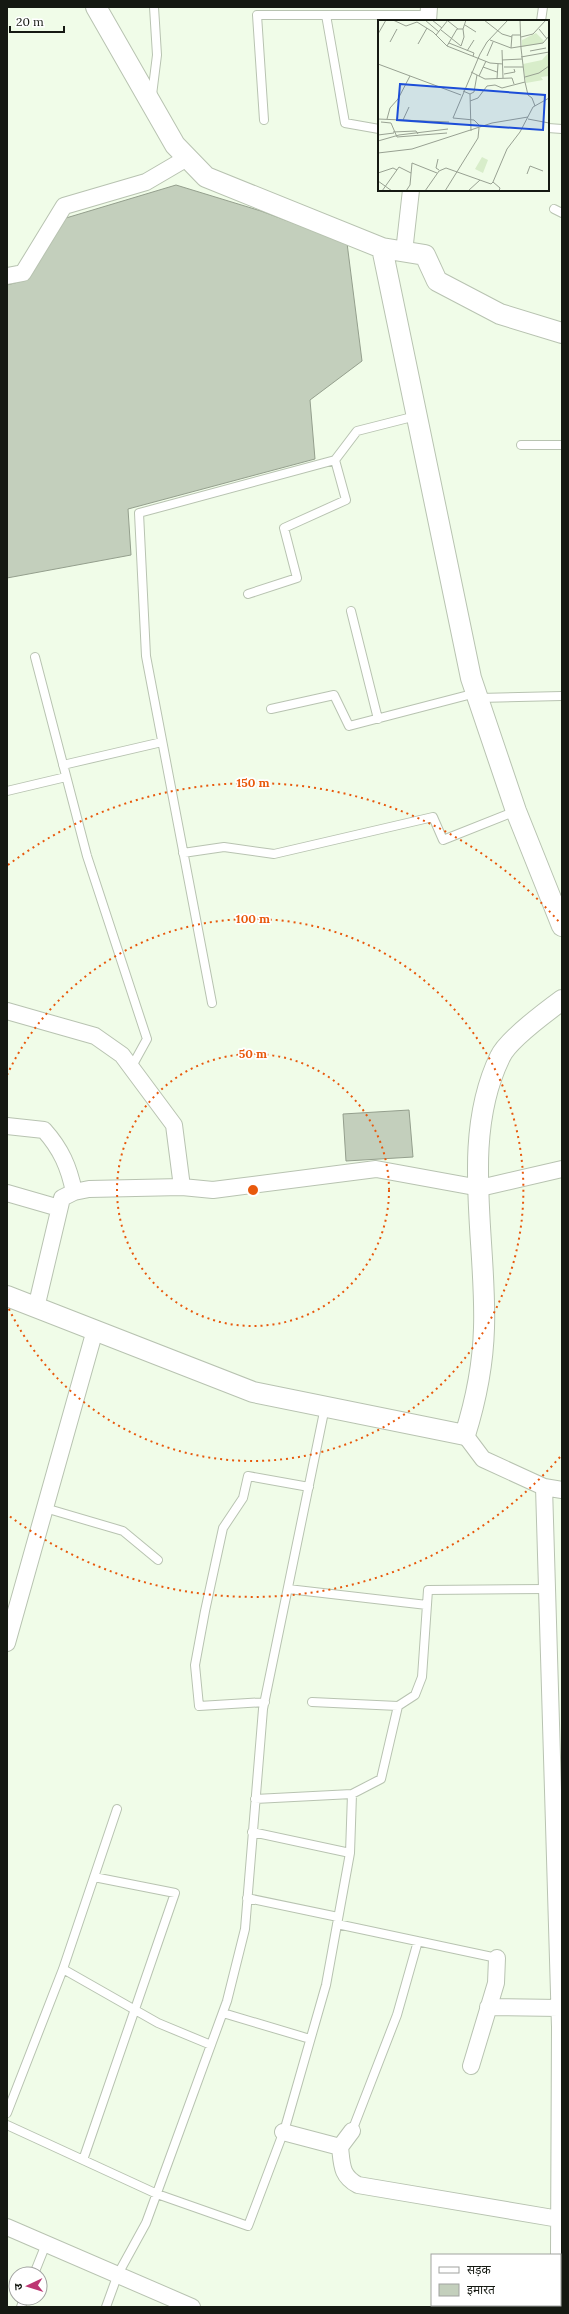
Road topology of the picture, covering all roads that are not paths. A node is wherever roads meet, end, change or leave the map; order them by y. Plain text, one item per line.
1 (96, 7) edge
2 (154, 7) edge
3 (543, 7) edge
4 (428, 14) edge
5 (326, 15) junction
6 (541, 20) edge
7 (151, 102) junction
8 (264, 120) dead end
9 (549, 128) edge
10 (378, 130) edge
11 (562, 130) edge
12 (188, 158) junction
13 (410, 191) edge
14 (554, 209) dead end
15 (562, 213) edge
16 (382, 248) junction
17 (404, 252) junction
18 (7, 276) edge
19 (562, 334) edge
20 (418, 416) junction
21 (521, 445) dead end
22 (562, 445) edge
23 (335, 460) junction
24 (248, 594) dead end
25 (351, 611) dead end
26 (35, 657) dead end
27 (477, 695) junction
28 (562, 696) edge
29 (271, 709) dead end
30 (378, 719) junction
31 (162, 742) junction
32 (63, 765) junction
33 (66, 777) junction
34 (7, 790) edge
35 (516, 811) junction
36 (184, 853) junction
37 (562, 926) edge
38 (562, 1000) edge
39 (212, 1003) dead end
40 (7, 1012) edge
41 (131, 1068) junction
42 (7, 1126) edge
43 (562, 1169) edge
44 (182, 1187) junction
45 (480, 1188) junction
46 (74, 1192) junction
47 (7, 1193) edge
48 (59, 1208) junction
49 (7, 1296) edge
50 (36, 1308) junction
51 (95, 1330) junction
52 (325, 1407) junction
53 (465, 1435) junction
54 (309, 1487) junction
55 (544, 1487) junction
56 (562, 1490) edge
57 (45, 1508) junction
58 (158, 1560) dead end
59 (288, 1589) junction
60 (547, 1589) junction
61 (427, 1605) junction
62 (7, 1643) edge
63 (264, 1702) junction
64 (312, 1702) dead end
65 (398, 1706) junction
66 (352, 1794) junction
67 (558, 1798) edge
68 (255, 1799) junction
69 (117, 1809) dead end
70 (252, 1832) junction
71 (350, 1853) junction
72 (94, 1877) junction
73 (247, 1898) junction
74 (338, 1920) junction
75 (418, 1941) junction
76 (497, 1958) joint
77 (63, 1969) junction
78 (488, 2007) junction
79 (560, 2008) junction
80 (135, 2010) junction
81 (223, 2012) junction
82 (310, 2039) junction
83 (211, 2045) junction
84 (471, 2066) dead end
85 (7, 2113) edge
86 (7, 2125) edge
87 (283, 2132) junction
88 (352, 2132) joint
89 (340, 2147) junction
90 (83, 2160) junction
91 (156, 2194) junction
92 (559, 2219) junction
93 (7, 2227) edge
94 (46, 2244) junction
95 (559, 2254) edge
96 (37, 2266) edge
97 (118, 2274) junction
98 (106, 2307) edge
99 (192, 2307) edge

1 - 7 street
2 - 7 lane
3 - 6 lane
4 - 5 lane
5 - 8 lane
5 - 10 lane
7 - 12 street
9 - 11 lane
12 - 16 street
12 - 18 street
13 - 17 street
14 - 15 lane
16 - 17 street
16 - 20 street
17 - 19 street
20 - 23 lane
20 - 27 street
21 - 22 lane
23 - 24 lane
23 - 31 lane
25 - 30 lane
26 - 32 lane
27 - 28 lane
27 - 30 lane
27 - 35 street
29 - 30 lane
31 - 32 lane
31 - 36 lane
32 - 33 lane
33 - 34 lane
33 - 41 lane
35 - 36 lane
35 - 37 street
36 - 39 lane
38 - 45 street
40 - 41 street
41 - 44 street
42 - 46 street
43 - 45 street
44 - 45 street
44 - 46 street
45 - 53 street
46 - 48 street
47 - 48 street
48 - 50 street
49 - 50 street
50 - 51 street
51 - 52 street
51 - 57 street
52 - 53 street
52 - 54 lane
53 - 55 street
54 - 59 lane
54 - 63 lane
55 - 56 street
55 - 60 street
57 - 58 lane
57 - 62 street
59 - 61 lane
59 - 63 lane
60 - 61 lane
60 - 67 street
61 - 65 lane
63 - 68 lane
64 - 65 lane
65 - 66 lane
66 - 68 lane
66 - 71 lane
67 - 79 street
68 - 70 lane
69 - 72 lane
70 - 71 lane
70 - 73 lane
71 - 74 lane
72 - 77 lane
72 - 80 lane
73 - 74 lane
73 - 81 lane
74 - 75 lane
74 - 82 lane
75 - 76 lane
75 - 88 lane
76 - 78 street
77 - 80 lane
77 - 85 lane
78 - 79 street
78 - 84 street
79 - 92 street
80 - 83 lane
80 - 90 lane
81 - 82 lane
81 - 83 lane
82 - 87 lane
83 - 91 lane
86 - 90 lane
87 - 89 street
87 - 91 lane
88 - 89 street
89 - 92 street
90 - 91 lane
91 - 97 lane
92 - 95 street
93 - 94 street
94 - 96 lane
94 - 97 street
97 - 98 lane
97 - 99 street

